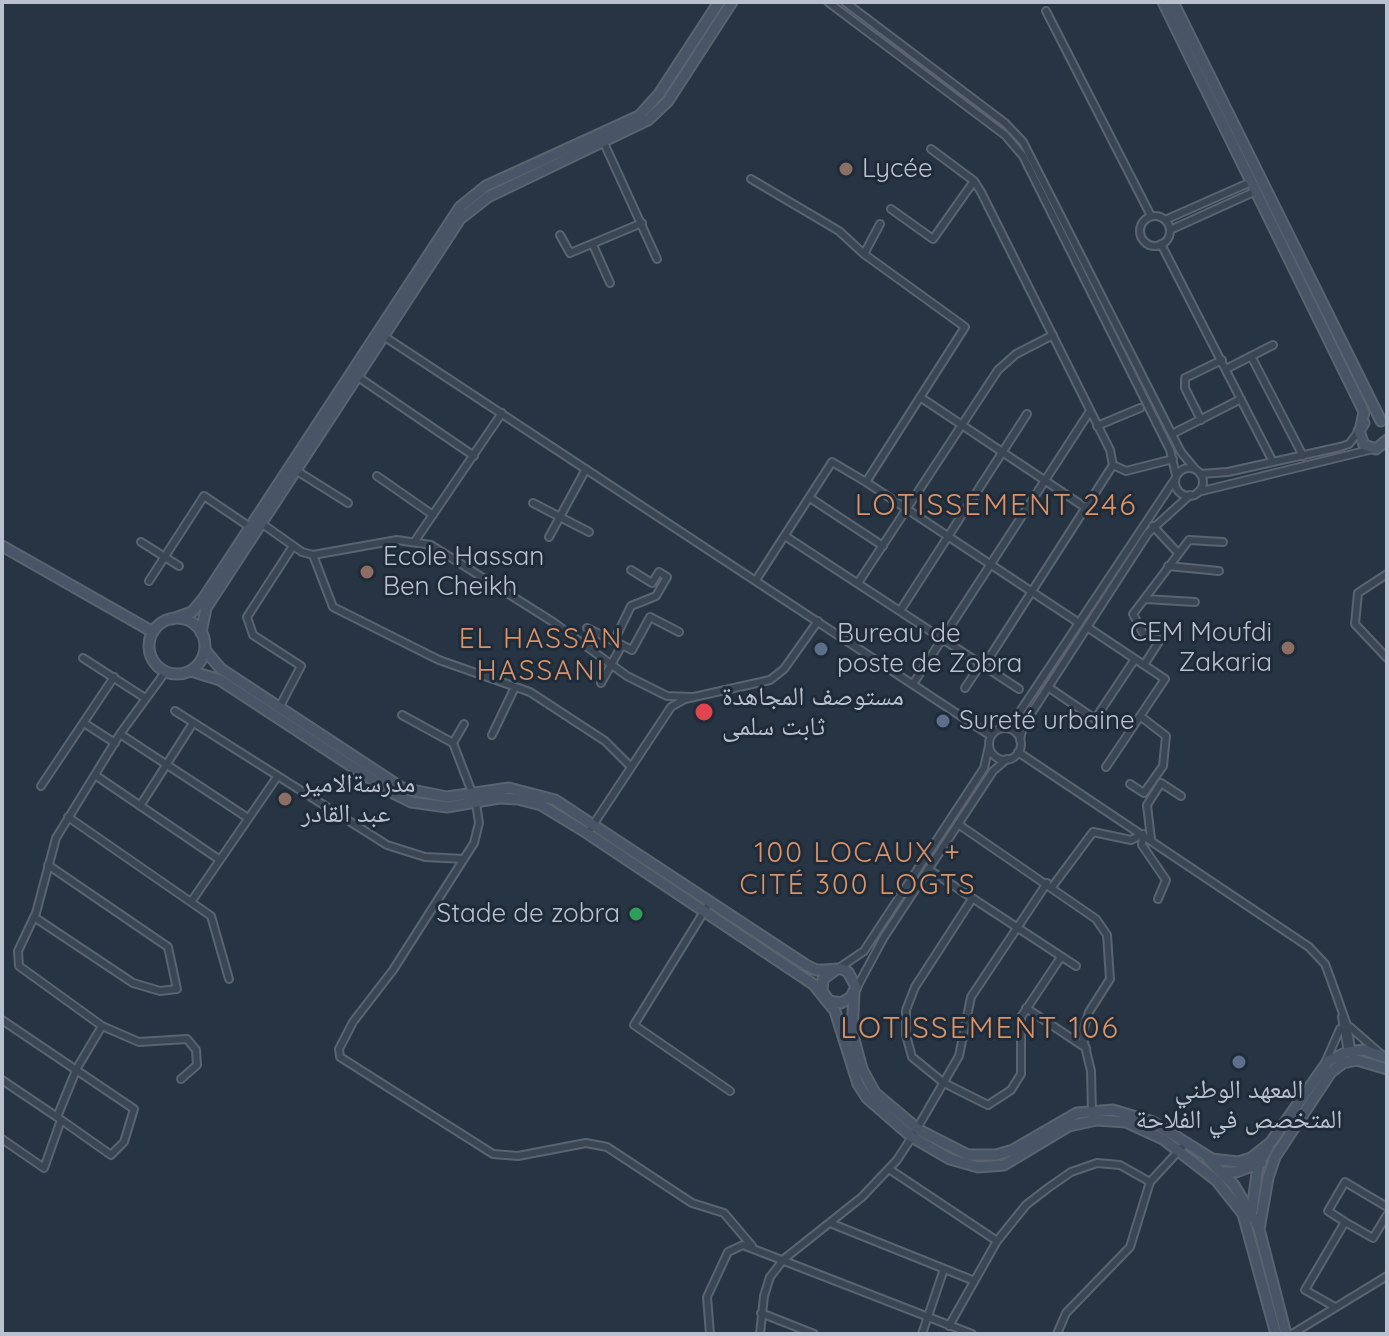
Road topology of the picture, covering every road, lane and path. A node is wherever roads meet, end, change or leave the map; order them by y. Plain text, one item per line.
1 (719, 2) edge
2 (732, 2) edge
3 (828, 2) edge
4 (845, 2) edge
5 (1163, 2) edge
6 (1173, 2) edge
7 (1046, 11) dead end
8 (604, 143) junction
9 (931, 149) dead end
10 (751, 179) dead end
11 (974, 181) junction
12 (1254, 187) junction
13 (891, 209) dead end
14 (1151, 216) junction
15 (1165, 220) junction
16 (642, 223) junction
17 (880, 224) dead end
18 (1170, 230) junction
19 (560, 235) dead end
20 (1161, 244) junction
21 (593, 245) junction
22 (864, 254) junction
23 (657, 259) dead end
24 (610, 283) dead end
25 (1053, 335) junction
26 (385, 337) junction
27 (1273, 345) dead end
28 (1251, 356) junction
29 (1222, 360) junction
30 (1226, 369) junction
31 (358, 377) junction
32 (920, 397) junction
33 (1241, 399) junction
34 (1140, 408) dead end
35 (1090, 411) junction
36 (502, 413) junction
37 (1027, 414) dead end
38 (1201, 420) junction
39 (1384, 424) edge
40 (962, 425) junction
41 (1097, 426) junction
42 (1360, 429) junction
43 (1172, 434) junction
44 (1383, 447) edge
45 (1003, 452) junction
46 (474, 456) junction
47 (1303, 456) junction
48 (1173, 459) junction
49 (1273, 462) junction
50 (1113, 465) junction
51 (586, 469) junction
52 (297, 471) junction
53 (1198, 472) junction
54 (377, 476) dead end
55 (1176, 477) junction
56 (1045, 480) junction
57 (866, 482) junction
58 (1198, 492) junction
59 (1190, 495) junction
60 (810, 498) junction
61 (348, 503) dead end
62 (533, 503) dead end
63 (1086, 508) junction
64 (906, 509) junction
65 (433, 515) junction
66 (560, 517) junction
67 (256, 523) junction
68 (1153, 526) junction
69 (589, 532) dead end
70 (785, 536) junction
71 (947, 536) junction
72 (549, 537) dead end
73 (415, 541) junction
74 (141, 542) dead end
75 (1223, 542) dead end
76 (2, 546) edge
77 (293, 546) junction
78 (883, 546) junction
79 (1178, 553) junction
80 (313, 555) junction
81 (164, 557) junction
82 (991, 565) junction
83 (179, 566) dead end
84 (1168, 566) junction
85 (631, 570) dead end
86 (1219, 571) dead end
87 (1387, 575) edge
88 (756, 580) junction
89 (149, 581) dead end
90 (858, 583) junction
91 (1032, 592) junction
92 (1145, 599) junction
93 (1195, 602) dead end
94 (900, 611) junction
95 (172, 619) junction
96 (818, 621) junction
97 (1079, 623) junction
98 (1087, 627) junction
99 (587, 628) dead end
100 (153, 632) junction
101 (679, 632) dead end
102 (201, 633) junction
103 (943, 639) junction
104 (614, 641) junction
105 (622, 645) junction
106 (205, 650) junction
107 (83, 658) dead end
108 (1387, 658) edge
109 (1135, 659) junction
110 (983, 665) junction
111 (1144, 665) junction
112 (611, 666) junction
113 (166, 671) junction
114 (191, 671) junction
115 (114, 677) junction
116 (601, 683) dead end
117 (913, 684) junction
118 (515, 687) junction
119 (1048, 687) junction
120 (965, 688) dead end
121 (1019, 689) dead end
122 (663, 694) junction
123 (693, 697) junction
124 (145, 698) junction
125 (279, 708) junction
126 (175, 711) dead end
127 (665, 714) junction
128 (402, 715) dead end
129 (1140, 716) junction
130 (84, 723) junction
131 (193, 723) junction
132 (464, 724) dead end
133 (1003, 728) junction
134 (120, 734) junction
135 (492, 735) dead end
136 (991, 736) junction
137 (1020, 740) junction
138 (115, 743) junction
139 (453, 743) junction
140 (989, 746) junction
141 (1018, 752) junction
142 (1007, 759) junction
143 (167, 765) junction
144 (631, 767) junction
145 (1106, 767) dead end
146 (95, 775) junction
147 (277, 777) junction
148 (1130, 784) dead end
149 (41, 786) dead end
150 (1181, 796) dead end
151 (474, 798) junction
152 (140, 806) junction
153 (68, 817) junction
154 (248, 818) junction
155 (958, 824) junction
156 (590, 829) junction
157 (1143, 834) junction
158 (1151, 839) junction
159 (464, 859) junction
160 (220, 860) junction
161 (48, 865) junction
162 (928, 869) junction
163 (1050, 885) junction
164 (972, 899) junction
165 (1158, 899) dead end
166 (191, 902) junction
167 (708, 906) junction
168 (34, 917) junction
169 (1016, 927) junction
170 (1061, 957) junction
171 (1076, 966) dead end
172 (837, 969) junction
173 (229, 979) dead end
174 (854, 992) junction
175 (825, 997) junction
176 (1026, 1008) junction
177 (2, 1020) edge
178 (1344, 1024) junction
179 (102, 1026) junction
180 (1086, 1048) junction
181 (1350, 1056) junction
182 (1385, 1057) edge
183 (1324, 1066) junction
184 (77, 1068) junction
185 (1387, 1069) edge
186 (181, 1079) dead end
187 (2, 1080) edge
188 (944, 1083) junction
189 (730, 1091) dead end
190 (1092, 1116) junction
191 (59, 1119) junction
192 (915, 1132) junction
193 (2, 1139) edge
194 (1271, 1142) junction
195 (1183, 1147) junction
196 (1280, 1149) junction
197 (1201, 1160) junction
198 (1258, 1165) junction
199 (889, 1169) junction
200 (1224, 1173) junction
201 (1150, 1182) junction
202 (1387, 1207) edge
203 (1252, 1211) junction
204 (1387, 1215) edge
205 (1345, 1222) junction
206 (830, 1223) junction
207 (1255, 1230) junction
208 (997, 1241) junction
209 (752, 1246) junction
210 (782, 1261) junction
211 (944, 1269) junction
212 (1387, 1276) edge
213 (972, 1280) junction
214 (1335, 1307) junction
215 (761, 1313) junction
216 (928, 1319) junction
217 (949, 1326) junction
218 (710, 1334) edge
219 (760, 1334) edge
220 (814, 1334) edge
221 (922, 1334) edge
222 (972, 1334) edge
223 (1057, 1334) edge
224 (1276, 1334) edge
225 (1289, 1334) edge

1 - 67 street
2 - 8 street
3 - 48 street
4 - 43 street
5 - 12 street
6 - 39 street
7 - 14 street
8 - 16 street
8 - 26 street
9 - 11 street
10 - 22 street
11 - 13 street
11 - 25 street
12 - 15 street
12 - 18 street
12 - 42 street
14 - 15 street
14 - 20 street
15 - 18 street
16 - 21 street
16 - 23 street
17 - 22 street
18 - 20 street
19 - 21 street
20 - 29 street
21 - 24 street
22 - 32 street
25 - 35 street
25 - 40 street
26 - 31 street
26 - 36 street
27 - 28 street
28 - 30 street
28 - 47 street
29 - 30 street
29 - 38 street
30 - 33 street
31 - 46 street
31 - 52 street
32 - 40 street
32 - 57 street
33 - 38 street
33 - 49 street
34 - 41 street
35 - 41 street
35 - 56 street
36 - 46 street
36 - 51 street
37 - 45 street
38 - 43 street
39 - 42 street
40 - 45 street
40 - 64 street
41 - 50 street
42 - 44 street
42 - 47 street
43 - 53 street
44 - 58 street
45 - 56 street
45 - 71 street
46 - 65 street
47 - 49 street
48 - 50 street
48 - 55 street
49 - 53 street
50 - 63 street
51 - 66 street
51 - 88 street
52 - 61 street
52 - 67 street
53 - 55 street
53 - 58 street
54 - 65 street
55 - 59 street
55 - 97 street
56 - 63 street
56 - 82 street
57 - 60 street
57 - 64 street
58 - 59 street
59 - 68 street
60 - 70 street
60 - 78 street
62 - 66 street
63 - 91 street
64 - 71 street
64 - 78 street
65 - 73 street
66 - 69 street
66 - 72 street
67 - 77 street
67 - 81 street
67 - 95 street
67 - 102 street
68 - 79 street
68 - 98 street
70 - 88 street
70 - 90 street
71 - 82 street
71 - 94 street
73 - 80 street
73 - 112 street
74 - 81 street
75 - 79 street
76 - 100 street
77 - 80 street
77 - 125 street
78 - 90 street
79 - 84 street
80 - 118 street
81 - 83 street
81 - 89 street
82 - 91 street
82 - 103 street
84 - 86 street
84 - 92 street
85 - 104 street
87 - 108 street
88 - 96 street
90 - 94 street
91 - 97 street
91 - 110 street
92 - 93 street
92 - 111 street
94 - 103 street
95 - 100 street
95 - 102 street
96 - 117 street
96 - 123 street
97 - 133 street
98 - 109 street
98 - 119 street
99 - 104 street
100 - 113 street
101 - 105 street
102 - 106 street
103 - 110 street
103 - 117 street
104 - 105 street
105 - 112 street
106 - 114 street
106 - 125 street
107 - 115 street
109 - 111 street
109 - 119 street
110 - 120 street
110 - 121 street
111 - 129 street
112 - 116 street
112 - 122 street
113 - 114 street
113 - 124 street
114 - 151 street
115 - 124 street
115 - 130 street
117 - 136 street
118 - 135 street
118 - 144 street
119 - 137 street
122 - 123 street
122 - 127 street
123 - 127 street
124 - 134 street
125 - 151 street
126 - 131 street
127 - 144 street
128 - 139 street
129 - 145 street
129 - 148 street
130 - 138 street
130 - 149 street
131 - 143 street
131 - 147 street
132 - 139 street
133 - 136 street
133 - 137 street
134 - 138 street
134 - 143 street
136 - 140 street
137 - 141 street
138 - 146 street
139 - 151 street
140 - 142 street
140 - 172 street
141 - 142 street
141 - 157 street
142 - 155 street
143 - 152 street
143 - 154 street
144 - 156 street
146 - 152 street
146 - 153 street
147 - 154 street
147 - 159 street
150 - 158 street
151 - 156 street
151 - 159 street
152 - 160 street
153 - 161 street
153 - 166 street
154 - 160 street
155 - 162 street
155 - 163 street
156 - 167 street
157 - 158 street
157 - 163 street
157 - 165 street
158 - 178 street
159 - 209 street
160 - 166 street
161 - 168 street
161 - 168 street
162 - 164 street
162 - 174 street
163 - 169 street
163 - 180 street
164 - 169 street
164 - 188 street
166 - 173 street
167 - 172 street
167 - 175 street
167 - 189 street
168 - 179 street
169 - 170 street
169 - 188 street
170 - 171 street
170 - 176 street
172 - 174 street
172 - 175 street
174 - 175 street
174 - 192 street
175 - 192 street
176 - 180 street
176 - 188 street
177 - 184 street
178 - 181 street
178 - 182 street
178 - 183 street
179 - 184 street
179 - 186 street
180 - 190 street
181 - 182 street
181 - 183 street
181 - 185 street
181 - 196 street
183 - 194 street
184 - 191 street
184 - 191 street
187 - 191 street
188 - 192 street
190 - 192 street
190 - 195 street
191 - 193 street
192 - 199 street
194 - 197 street
194 - 198 street
195 - 197 street
195 - 201 street
196 - 198 street
196 - 207 street
197 - 200 street
197 - 207 street
198 - 200 street
198 - 203 street
199 - 206 street
199 - 208 street
200 - 203 street
201 - 208 street
201 - 223 street
202 - 205 street
203 - 207 street
204 - 205 street
205 - 214 street
206 - 210 street
206 - 211 street
207 - 224 street
207 - 225 street
208 - 213 street
209 - 210 street
209 - 218 street
210 - 215 street
210 - 216 street
211 - 213 street
211 - 216 street
212 - 214 street
213 - 217 street
214 - 225 street
215 - 219 street
215 - 220 street
216 - 217 street
216 - 221 street
217 - 222 street

